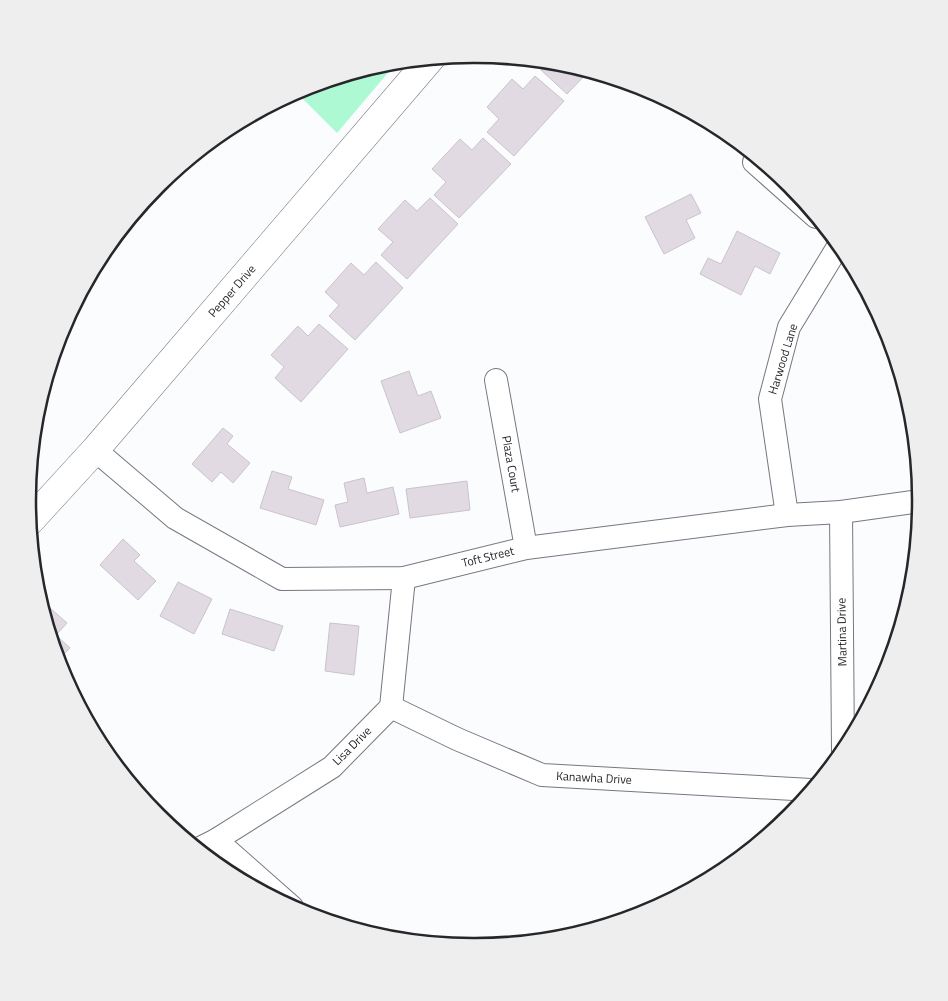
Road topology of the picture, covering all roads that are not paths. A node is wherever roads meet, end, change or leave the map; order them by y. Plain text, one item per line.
1 (425, 65) edge
2 (835, 252) edge
3 (496, 380) dead end
4 (95, 450) junction
5 (912, 502) edge
6 (841, 512) junction
7 (36, 514) edge
8 (787, 515) junction
9 (526, 548) junction
10 (404, 578) junction
11 (391, 707) junction
12 (843, 736) edge
13 (803, 790) edge
14 (207, 844) edge
15 (257, 881) edge

1 - 4 street, Pepper Drive
2 - 8 street, Harwood Lane
3 - 9 street, Plaza Court
4 - 7 street, Pepper Drive
4 - 10 street, Toft Street
5 - 6 street, Toft Street
6 - 8 street, Toft Street
6 - 12 street, Martina Drive
8 - 9 street, Toft Street
9 - 10 street, Toft Street
10 - 11 street
11 - 13 street, Kanawha Drive
11 - 14 street, Lisa Drive
14 - 15 street

